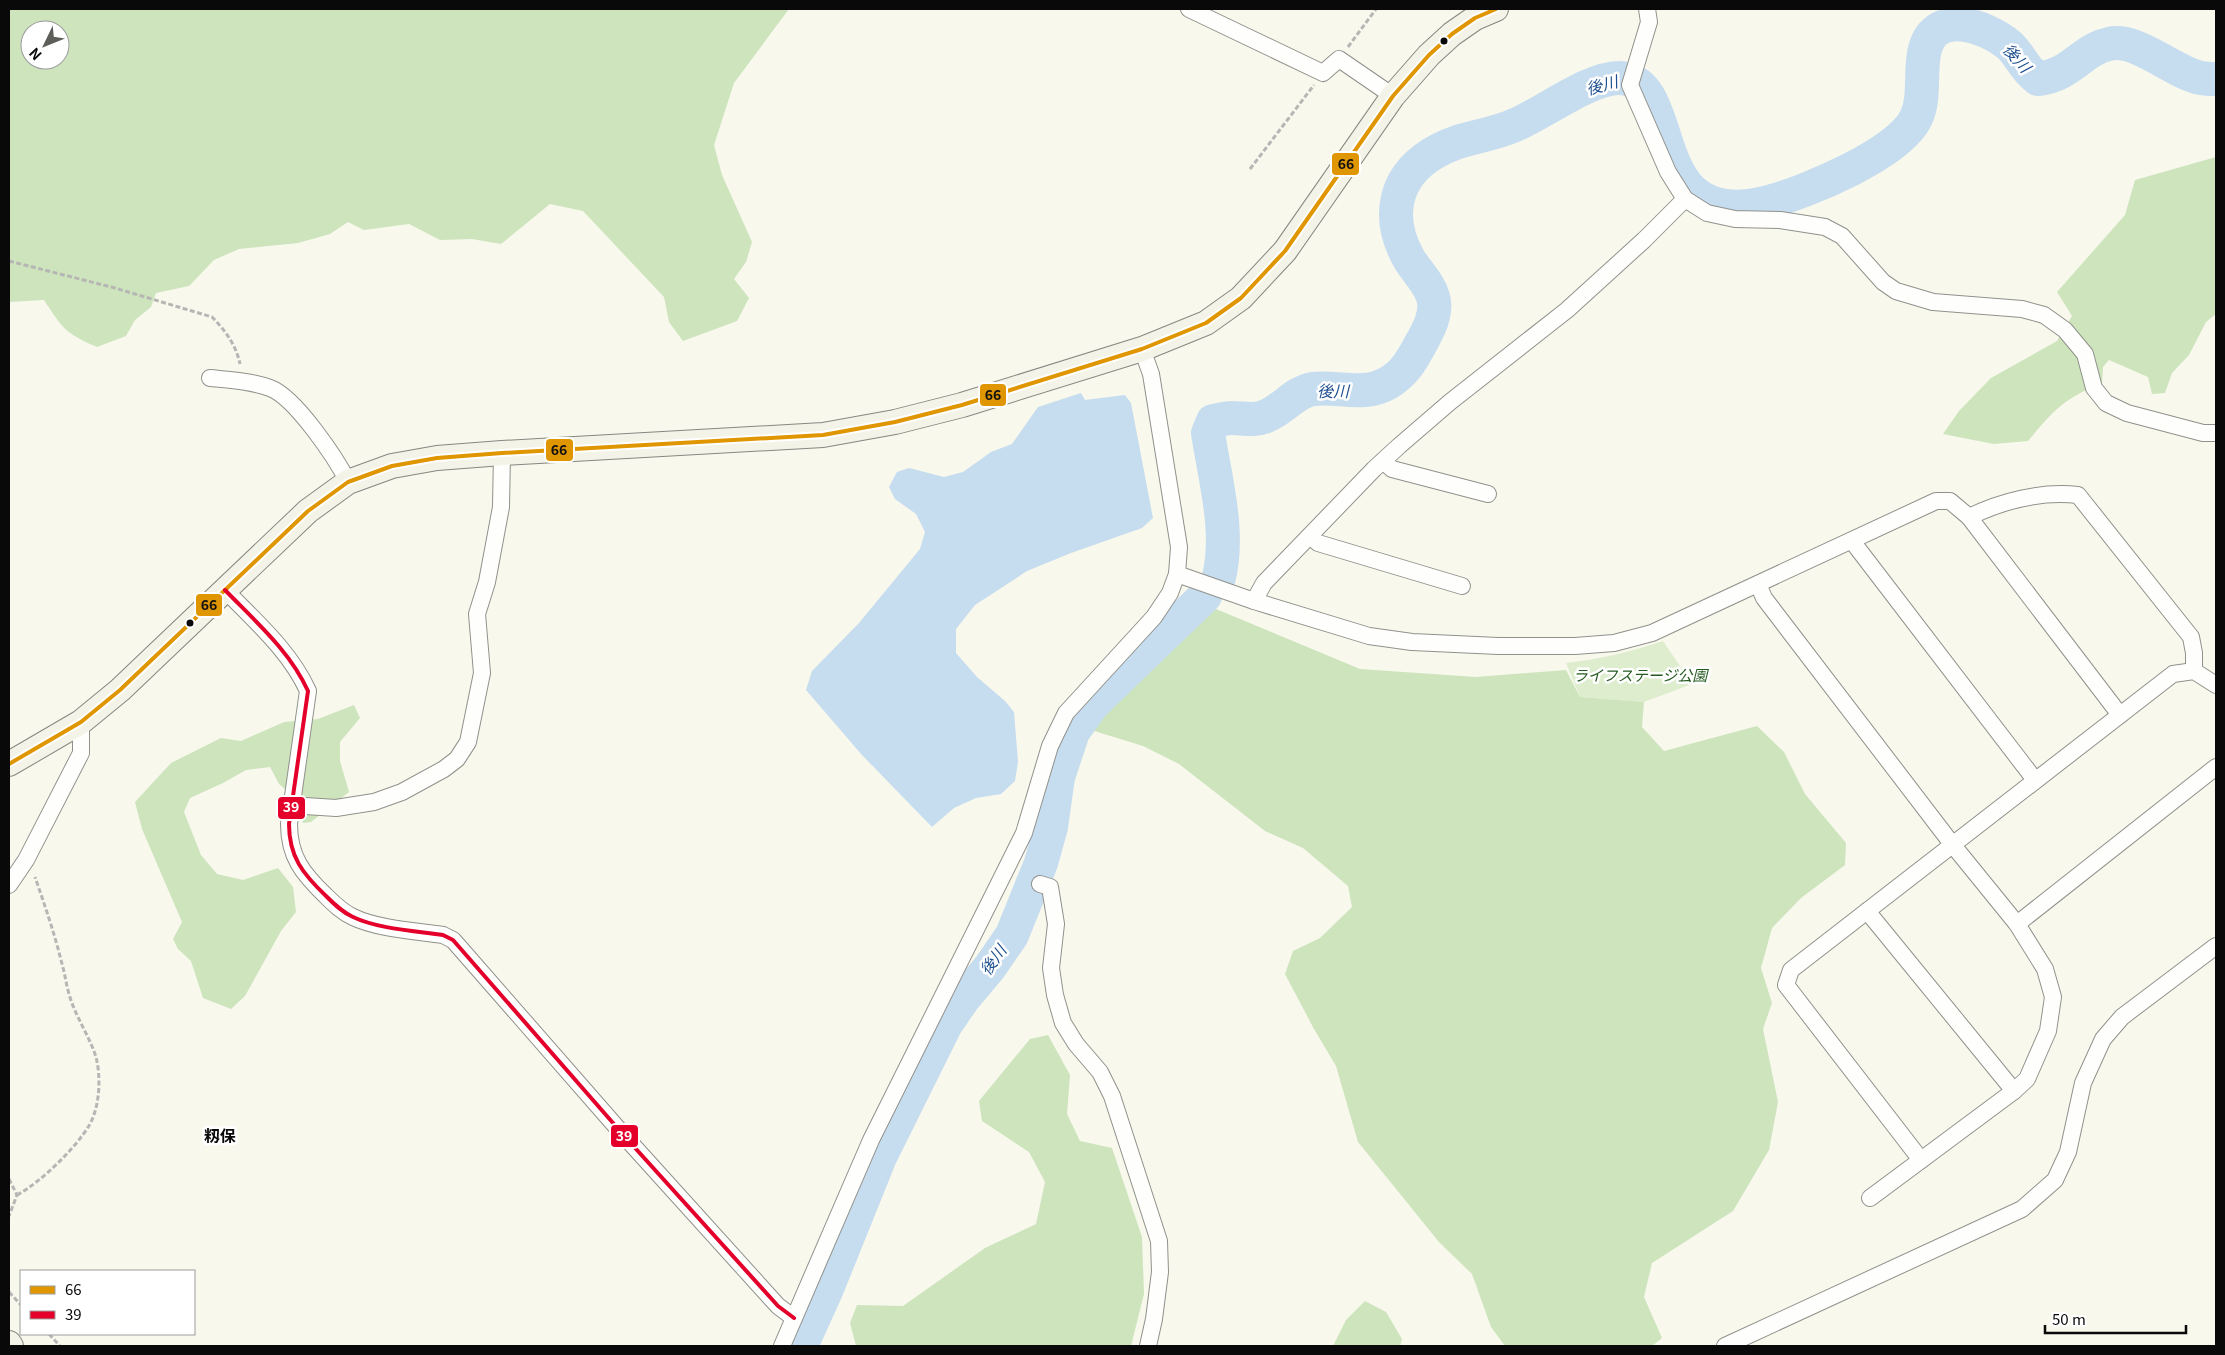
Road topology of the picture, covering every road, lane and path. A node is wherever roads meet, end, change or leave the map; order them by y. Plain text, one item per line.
1 (1189, 9) edge
2 (1376, 9) edge
3 (1496, 9) edge
4 (1647, 9) edge
5 (1339, 59) junction
6 (1323, 73) junction
7 (1393, 96) junction
8 (1250, 169) dead end
9 (1686, 199) junction
10 (9, 261) edge
11 (1142, 349) junction
12 (210, 378) dead end
13 (244, 381) junction
14 (2216, 433) edge
15 (502, 453) junction
16 (1383, 461) junction
17 (348, 482) junction
18 (1488, 494) dead end
19 (1969, 517) junction
20 (1310, 536) junction
21 (1852, 541) junction
22 (1177, 574) junction
23 (1758, 584) junction
24 (1462, 586) dead end
25 (225, 590) junction
26 (1254, 601) junction
27 (2194, 671) junction
28 (2216, 685) edge
29 (2120, 715) junction
30 (81, 722) junction
31 (9, 764) edge
32 (2216, 767) edge
33 (2035, 780) junction
34 (290, 805) junction
35 (1952, 844) junction
36 (26, 860) junction
37 (1040, 884) dead end
38 (9, 885) edge
39 (1867, 911) junction
40 (2017, 924) junction
41 (2216, 946) edge
42 (2014, 1091) junction
43 (1921, 1160) junction
44 (9, 1179) edge
45 (17, 1195) junction
46 (1870, 1198) dead end
47 (9, 1216) edge
48 (9, 1292) edge
49 (20, 1304) edge
50 (794, 1318) junction
51 (50, 1335) edge
52 (9, 1343) edge
53 (11, 1346) edge
54 (60, 1346) edge
55 (782, 1346) edge
56 (1148, 1346) edge
57 (1725, 1346) edge

1 - 6 street
2 - 5 path
3 - 7 main road
4 - 9 street
5 - 6 street
5 - 7 street
6 - 8 path
7 - 11 main road
9 - 14 street
9 - 16 street
10 - 13 path
11 - 15 main road
11 - 22 street
12 - 13 street
13 - 17 street
15 - 17 main road
15 - 34 street
16 - 18 street
16 - 20 street
17 - 25 main road
19 - 21 street
19 - 27 street
19 - 29 street
20 - 24 street
20 - 26 street
21 - 23 street
21 - 33 street
22 - 26 street
22 - 50 street
23 - 26 street
23 - 35 street
25 - 30 main road
25 - 34 street
27 - 28 street
27 - 29 street
29 - 33 street
30 - 31 main road
30 - 36 street
32 - 40 street
33 - 35 street
34 - 50 street
35 - 39 street
35 - 40 street
36 - 38 street
36 - 45 path
37 - 56 street
39 - 42 street
39 - 43 street
40 - 42 street
41 - 57 street
42 - 43 street
43 - 46 street
44 - 45 path
45 - 47 path
48 - 49 path
50 - 55 street
51 - 54 path
52 - 53 main road

